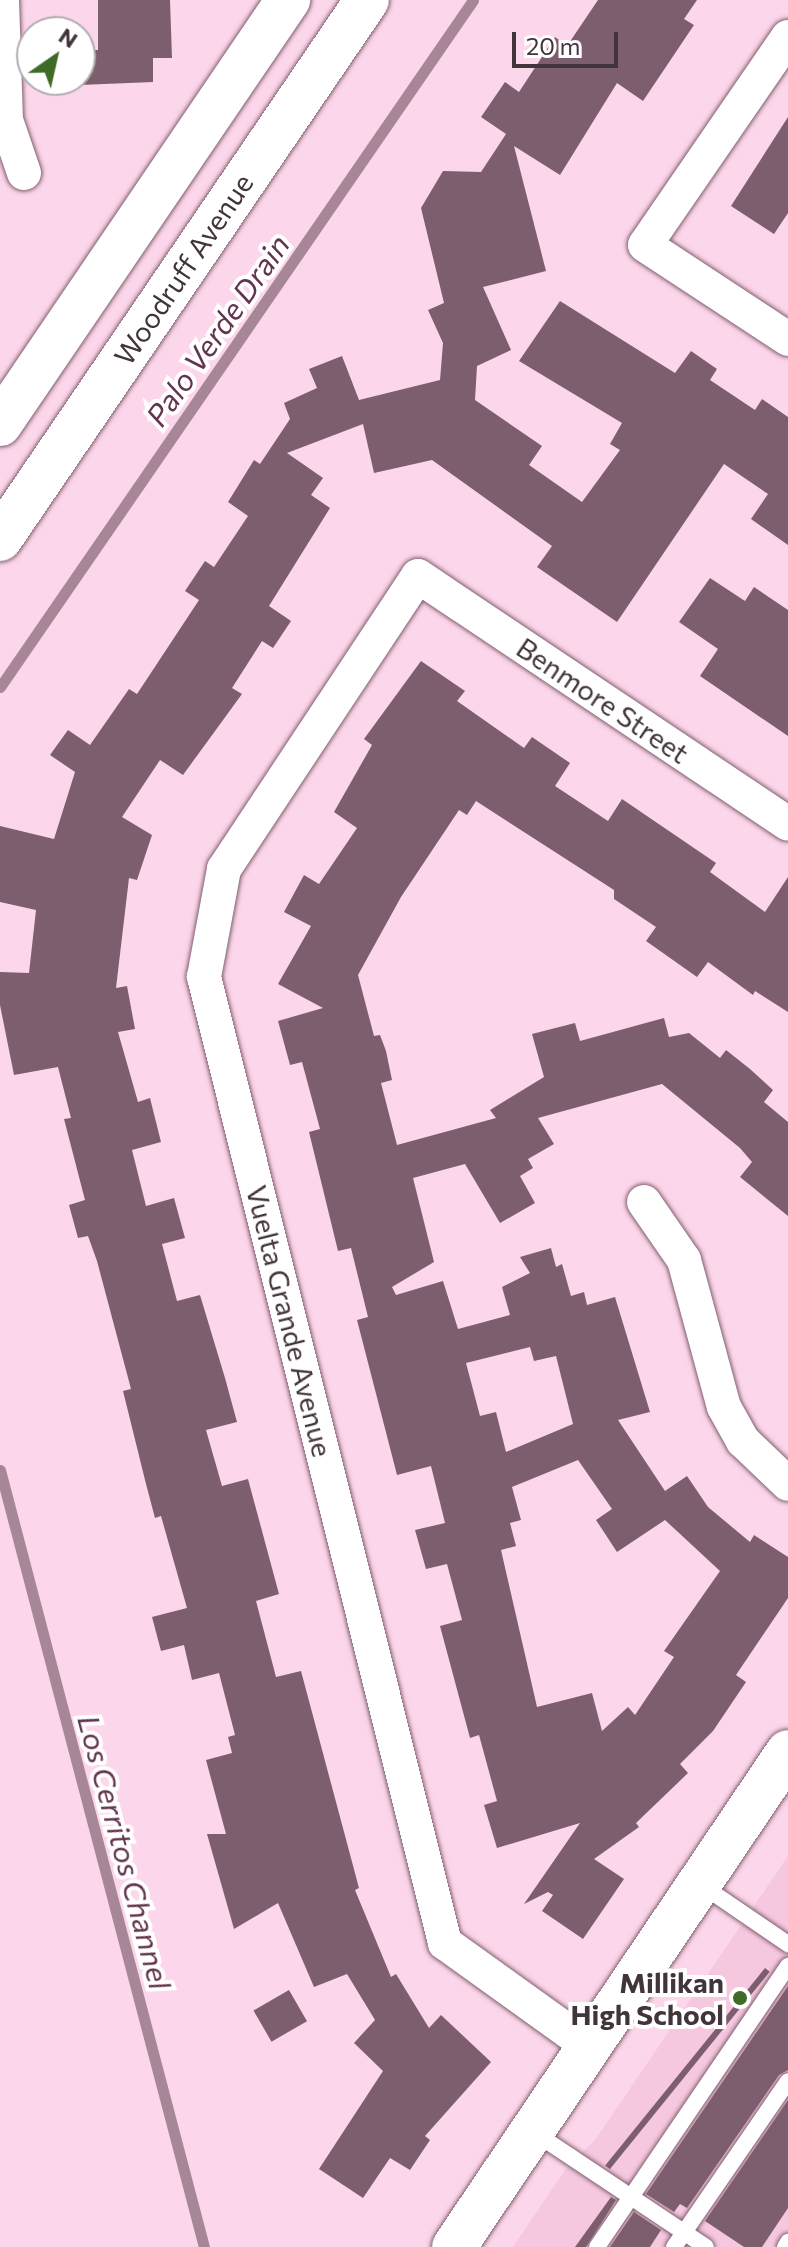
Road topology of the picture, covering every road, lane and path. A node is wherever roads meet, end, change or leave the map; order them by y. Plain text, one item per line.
1 (2, 0) edge
2 (288, 0) edge
3 (367, 0) edge
4 (788, 37) edge
5 (24, 173) dead end
6 (788, 339) edge
7 (0, 424) edge
8 (0, 539) edge
9 (418, 576) joint
10 (788, 824) edge
11 (644, 1202) dead end
12 (788, 1484) edge
13 (788, 1752) edge
14 (698, 1883) junction
15 (788, 1944) edge
16 (788, 1966) edge
17 (587, 2045) junction
18 (788, 2081) edge
19 (531, 2130) junction
20 (631, 2197) junction
21 (684, 2233) junction
22 (454, 2247) edge
23 (597, 2247) edge
24 (674, 2247) edge
25 (706, 2247) edge

1 - 5 street
2 - 7 main road
3 - 8 main road, Woodruff Avenue
4 - 6 street
9 - 10 street, Benmore Street
9 - 17 street, Vuelta Grande Avenue
11 - 12 street
13 - 14 main road
14 - 15 lane
14 - 17 main road
16 - 20 lane
17 - 19 main road
18 - 21 lane
19 - 20 lane
19 - 22 main road
20 - 21 lane
20 - 23 lane
21 - 24 lane
21 - 25 lane

